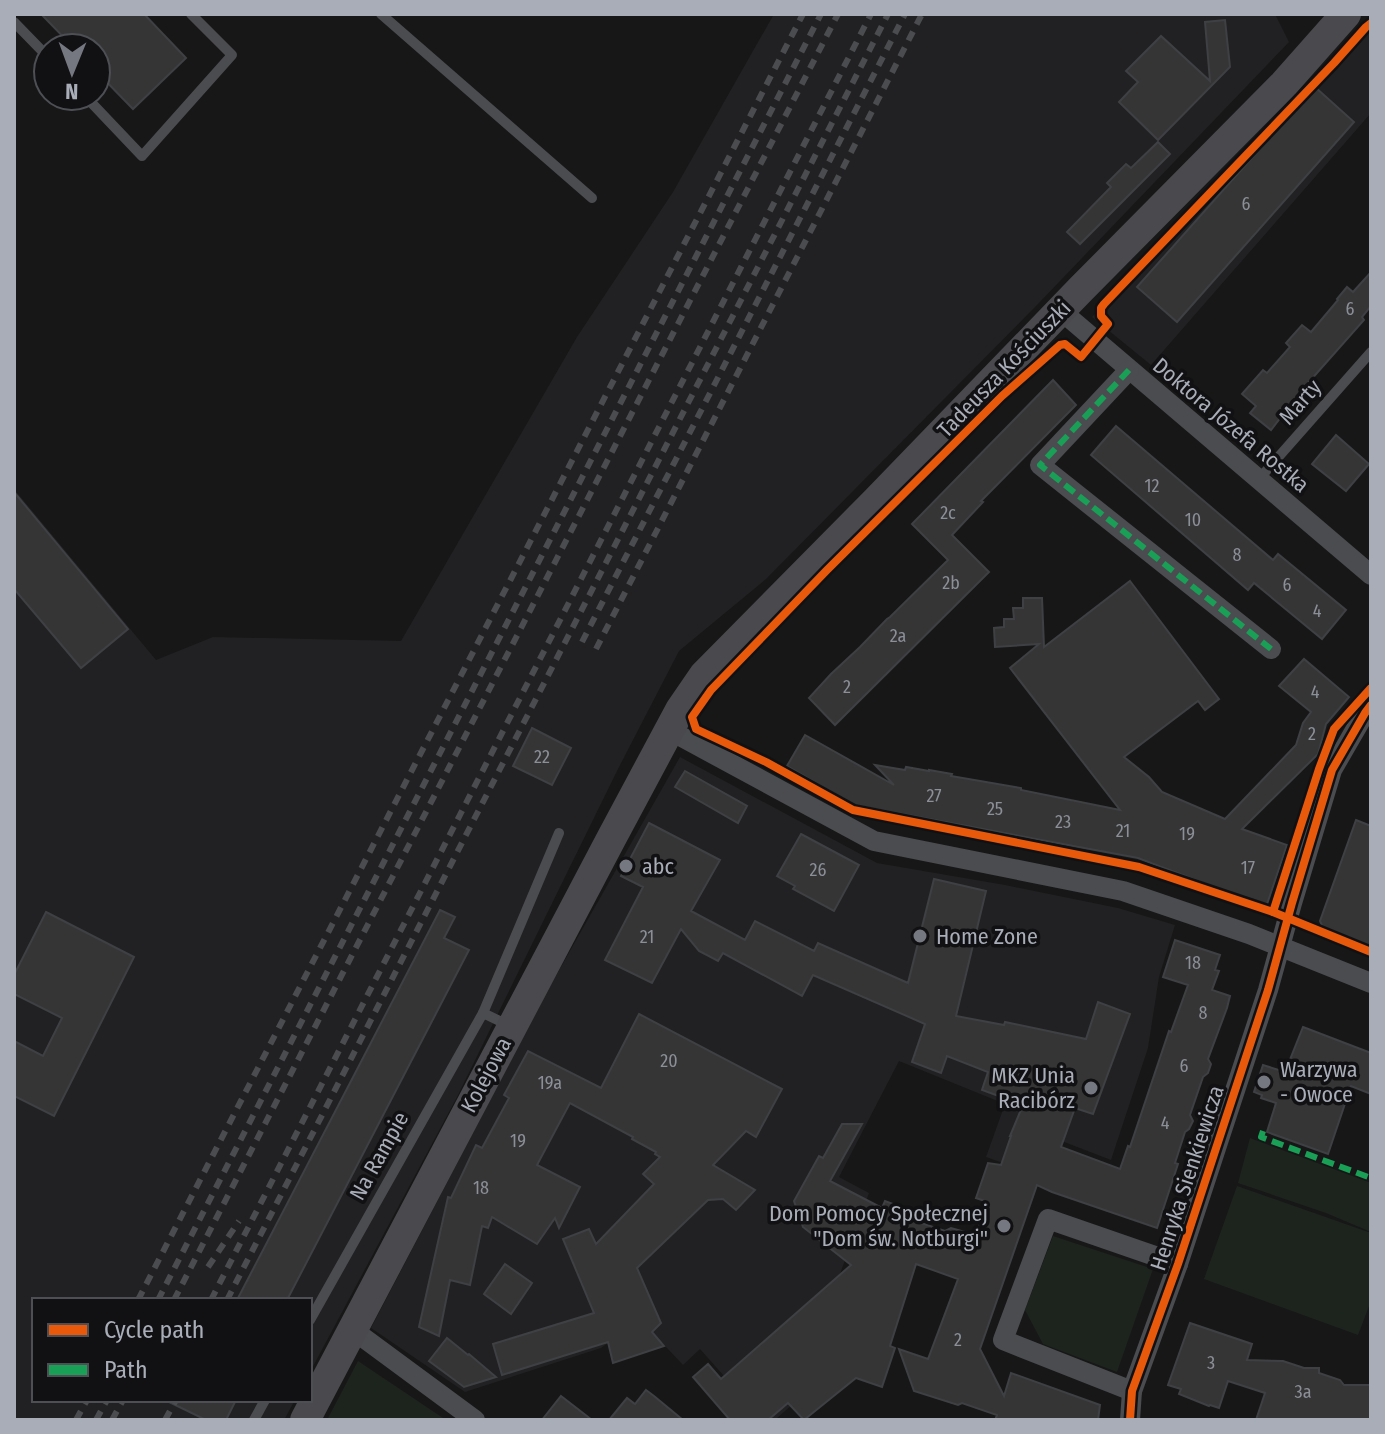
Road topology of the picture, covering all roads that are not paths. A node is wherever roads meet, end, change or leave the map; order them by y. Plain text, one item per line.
1 (191, 14) edge
2 (381, 14) edge
3 (1346, 14) edge
4 (14, 22) edge
5 (32, 41) edge
6 (100, 112) edge
7 (592, 198) dead end
8 (1060, 310) junction
9 (1371, 352) edge
10 (1129, 370) junction
11 (1259, 480) junction
12 (1371, 575) edge
13 (1271, 649) dead end
14 (1371, 705) edge
15 (669, 730) junction
16 (559, 833) dead end
17 (1281, 946) junction
18 (1371, 983) edge
19 (483, 1013) junction
20 (512, 1027) junction
21 (1178, 1264) junction
22 (312, 1316) edge
23 (353, 1330) junction
24 (1132, 1391) junction
25 (264, 1402) edge
26 (254, 1420) edge
27 (305, 1420) edge
28 (475, 1420) edge
29 (1130, 1420) edge

1 - 6 lane
2 - 7 lane
3 - 8 main road, Tadeusza Kościuszki
4 - 5 lane
8 - 10 street, Doktora Józefa Rostka
8 - 15 main road, Tadeusza Kościuszki
9 - 11 lane, Marty
10 - 11 street, Doktora Józefa Rostka
10 - 13 street
11 - 12 street, Doktora Józefa Rostka
14 - 17 street, Henryka Sienkiewicza
15 - 17 street
15 - 20 main road, Kolejowa
16 - 19 lane, Na Rampie
17 - 18 street
17 - 21 street, Henryka Sienkiewicza
19 - 20 lane
19 - 22 lane, Na Rampie
20 - 23 main road, Kolejowa
21 - 24 street, Henryka Sienkiewicza
21 - 24 street
23 - 27 main road, Kolejowa
23 - 28 street
24 - 29 street, Henryka Sienkiewicza
25 - 26 lane

